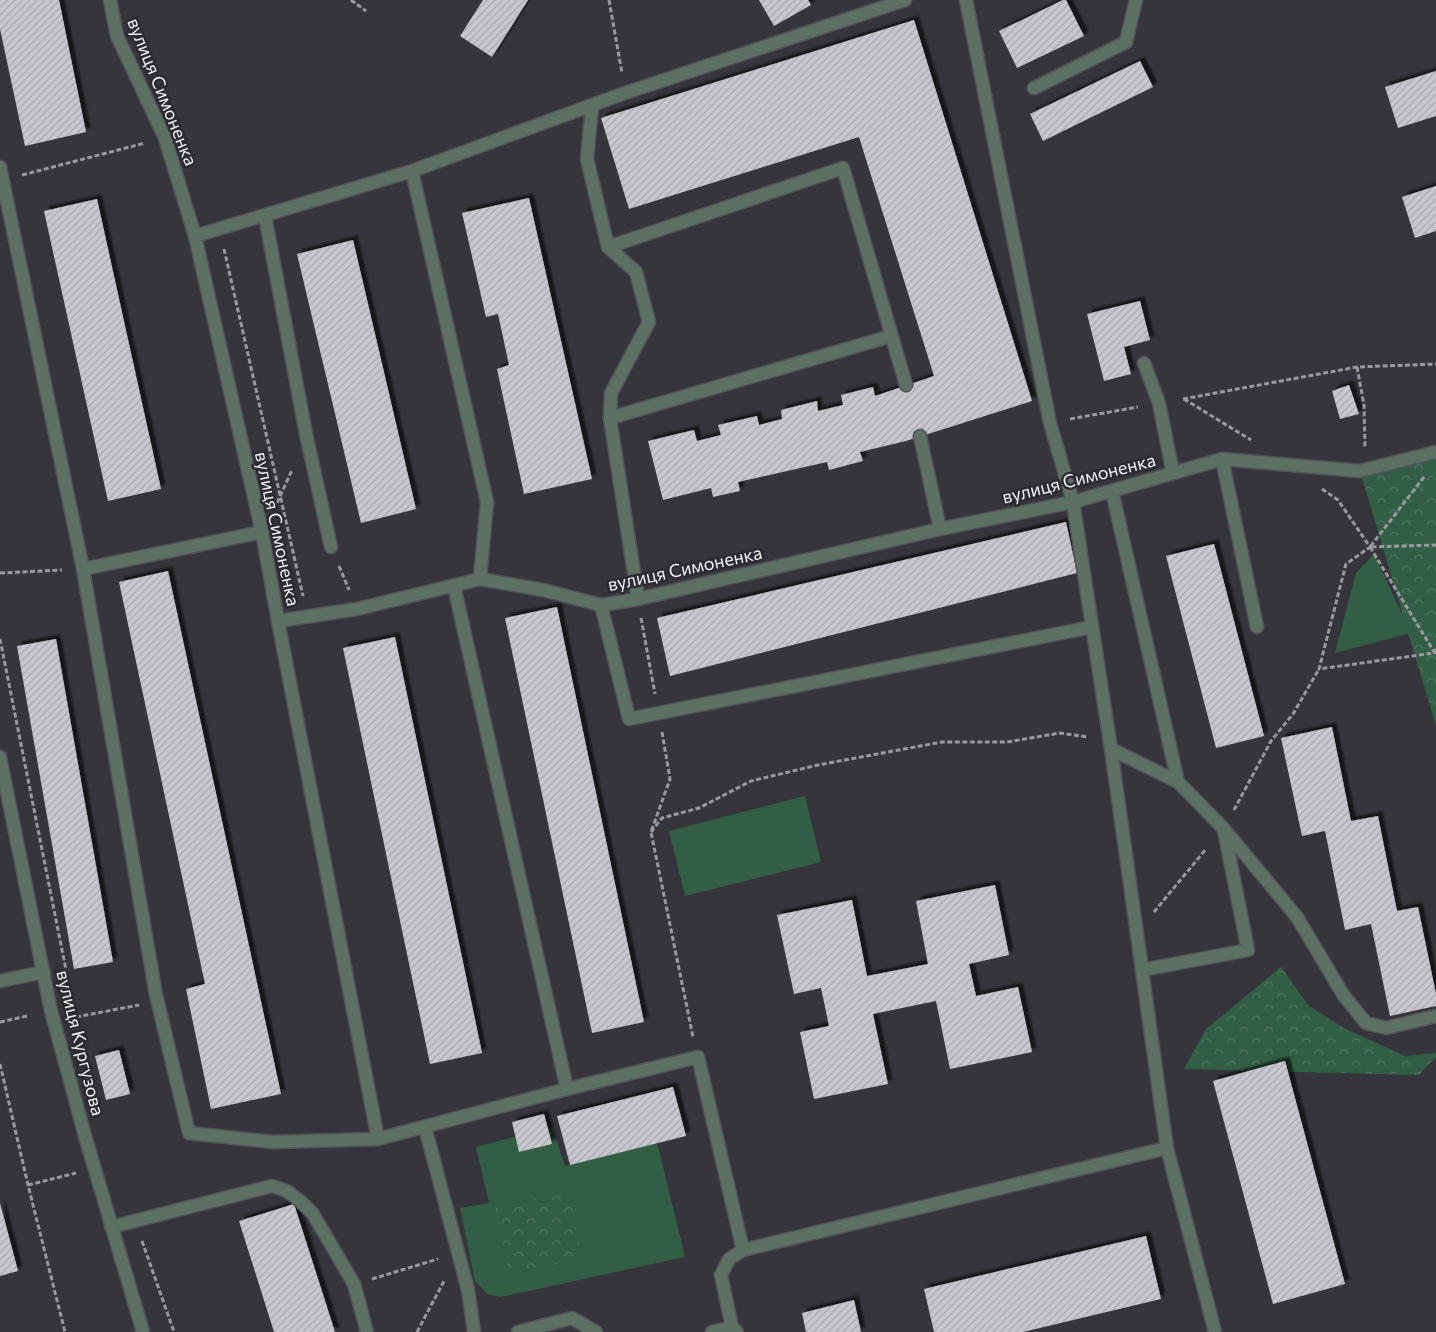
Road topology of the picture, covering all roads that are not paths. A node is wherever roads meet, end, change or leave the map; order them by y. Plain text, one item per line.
1 (110, 0) edge
2 (905, 0) edge
3 (966, 0) edge
4 (1136, 0) edge
5 (1034, 88) dead end
6 (592, 106) junction
7 (412, 171) junction
8 (1, 174) edge
9 (265, 216) junction
10 (195, 236) junction
11 (608, 247) junction
12 (891, 336) junction
13 (1144, 363) dead end
14 (906, 385) dead end
15 (610, 418) junction
16 (920, 436) dead end
17 (1436, 452) edge
18 (1222, 458) junction
19 (1173, 473) junction
20 (1112, 491) junction
21 (1072, 502) junction
22 (940, 529) junction
23 (262, 532) junction
24 (330, 547) road end
25 (83, 569) junction
26 (480, 579) junction
27 (454, 586) junction
28 (638, 599) junction
29 (602, 605) junction
30 (278, 621) junction
31 (1092, 627) junction
32 (1257, 627) dead end
33 (1111, 749) junction
34 (0, 757) edge
35 (1178, 782) junction
36 (1224, 829) junction
37 (1142, 970) junction
38 (44, 972) junction
39 (0, 981) edge
40 (1436, 1016) edge
41 (567, 1089) junction
42 (426, 1127) junction
43 (378, 1138) junction
44 (1168, 1148) junction
45 (111, 1227) junction
46 (743, 1250) junction
47 (735, 1329) edge
48 (143, 1332) edge
49 (367, 1332) edge
50 (474, 1332) edge
51 (518, 1332) edge
52 (596, 1332) edge
53 (712, 1332) edge
54 (1215, 1332) edge

1 - 10 street, вулиця Симоненка
2 - 6 street
3 - 21 street
4 - 5 street
6 - 7 street
6 - 11 street
7 - 9 street
7 - 26 street
8 - 25 street
9 - 10 street
9 - 24 street
10 - 23 street, вулиця Симоненка
11 - 12 street
11 - 15 street
12 - 14 street
12 - 15 street
13 - 19 street
15 - 28 street
16 - 22 street
17 - 18 street, вулиця Симоненка
18 - 19 street, вулиця Симоненка
18 - 32 street
19 - 20 street, вулиця Симоненка
20 - 21 street, вулиця Симоненка
20 - 35 street
21 - 22 street, вулиця Симоненка
21 - 31 street
22 - 28 street, вулиця Симоненка
23 - 25 street
23 - 30 street, вулиця Симоненка
25 - 43 street
26 - 27 street, вулиця Симоненка
26 - 29 street, вулиця Симоненка
27 - 30 street, вулиця Симоненка
27 - 41 street
28 - 29 street, вулиця Симоненка
29 - 31 street
30 - 43 street
31 - 33 street
33 - 35 street
33 - 37 street
34 - 38 street, вулиця Кургузова
35 - 36 street
36 - 37 street
36 - 40 street
37 - 44 street
38 - 39 street
38 - 45 street, вулиця Кургузова
41 - 42 street
41 - 46 street
42 - 43 street
42 - 50 street
44 - 46 street
44 - 54 street
45 - 48 street, вулиця Кургузова
45 - 49 street
46 - 47 street
47 - 53 street
51 - 52 street

